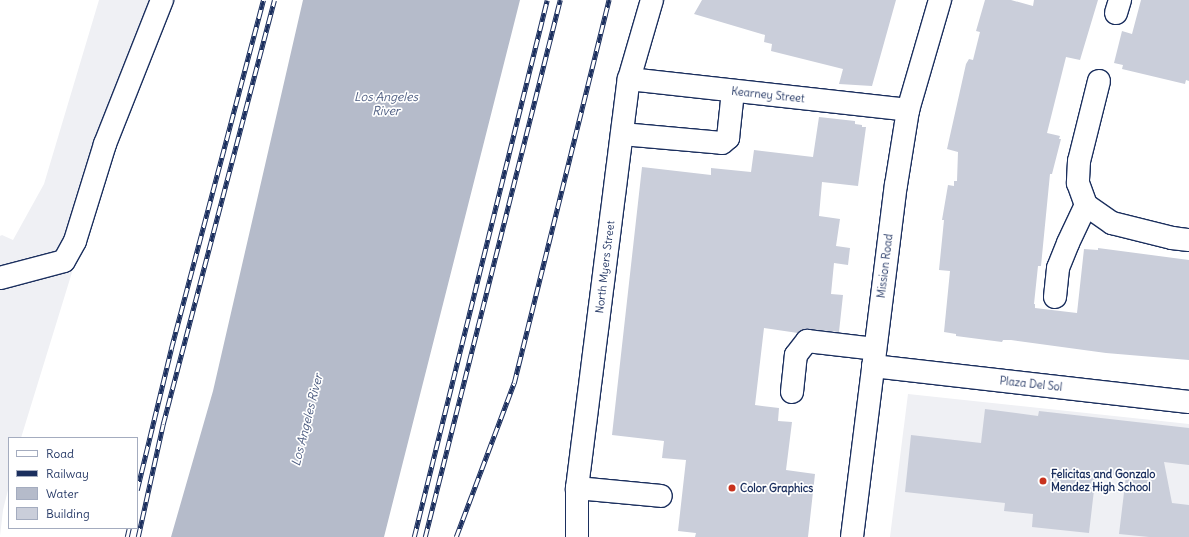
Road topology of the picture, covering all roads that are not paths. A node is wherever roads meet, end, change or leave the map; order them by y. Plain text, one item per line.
1 (162, 0) edge
2 (652, 0) edge
3 (940, 0) edge
4 (629, 79) junction
5 (1099, 82) dead end
6 (733, 91) junction
7 (908, 110) junction
8 (622, 134) junction
9 (1086, 205) junction
10 (1189, 240) edge
11 (0, 278) edge
12 (1055, 297) dead end
13 (874, 358) junction
14 (792, 392) dead end
15 (1189, 402) edge
16 (577, 488) junction
17 (661, 496) dead end
18 (577, 537) edge
19 (852, 537) edge

1 - 11 street
2 - 4 street, North Myers Street
3 - 7 street, Mission Road
4 - 6 street, Kearney Street
4 - 8 street, North Myers Street
5 - 9 street
6 - 7 street, Kearney Street
6 - 8 street
7 - 13 street, Mission Road
8 - 16 street, North Myers Street
9 - 10 street
9 - 12 street
13 - 14 street, Plaza Del Sol
13 - 15 street, Plaza Del Sol
13 - 19 street, Mission Road
16 - 17 street
16 - 18 street, North Myers Street

